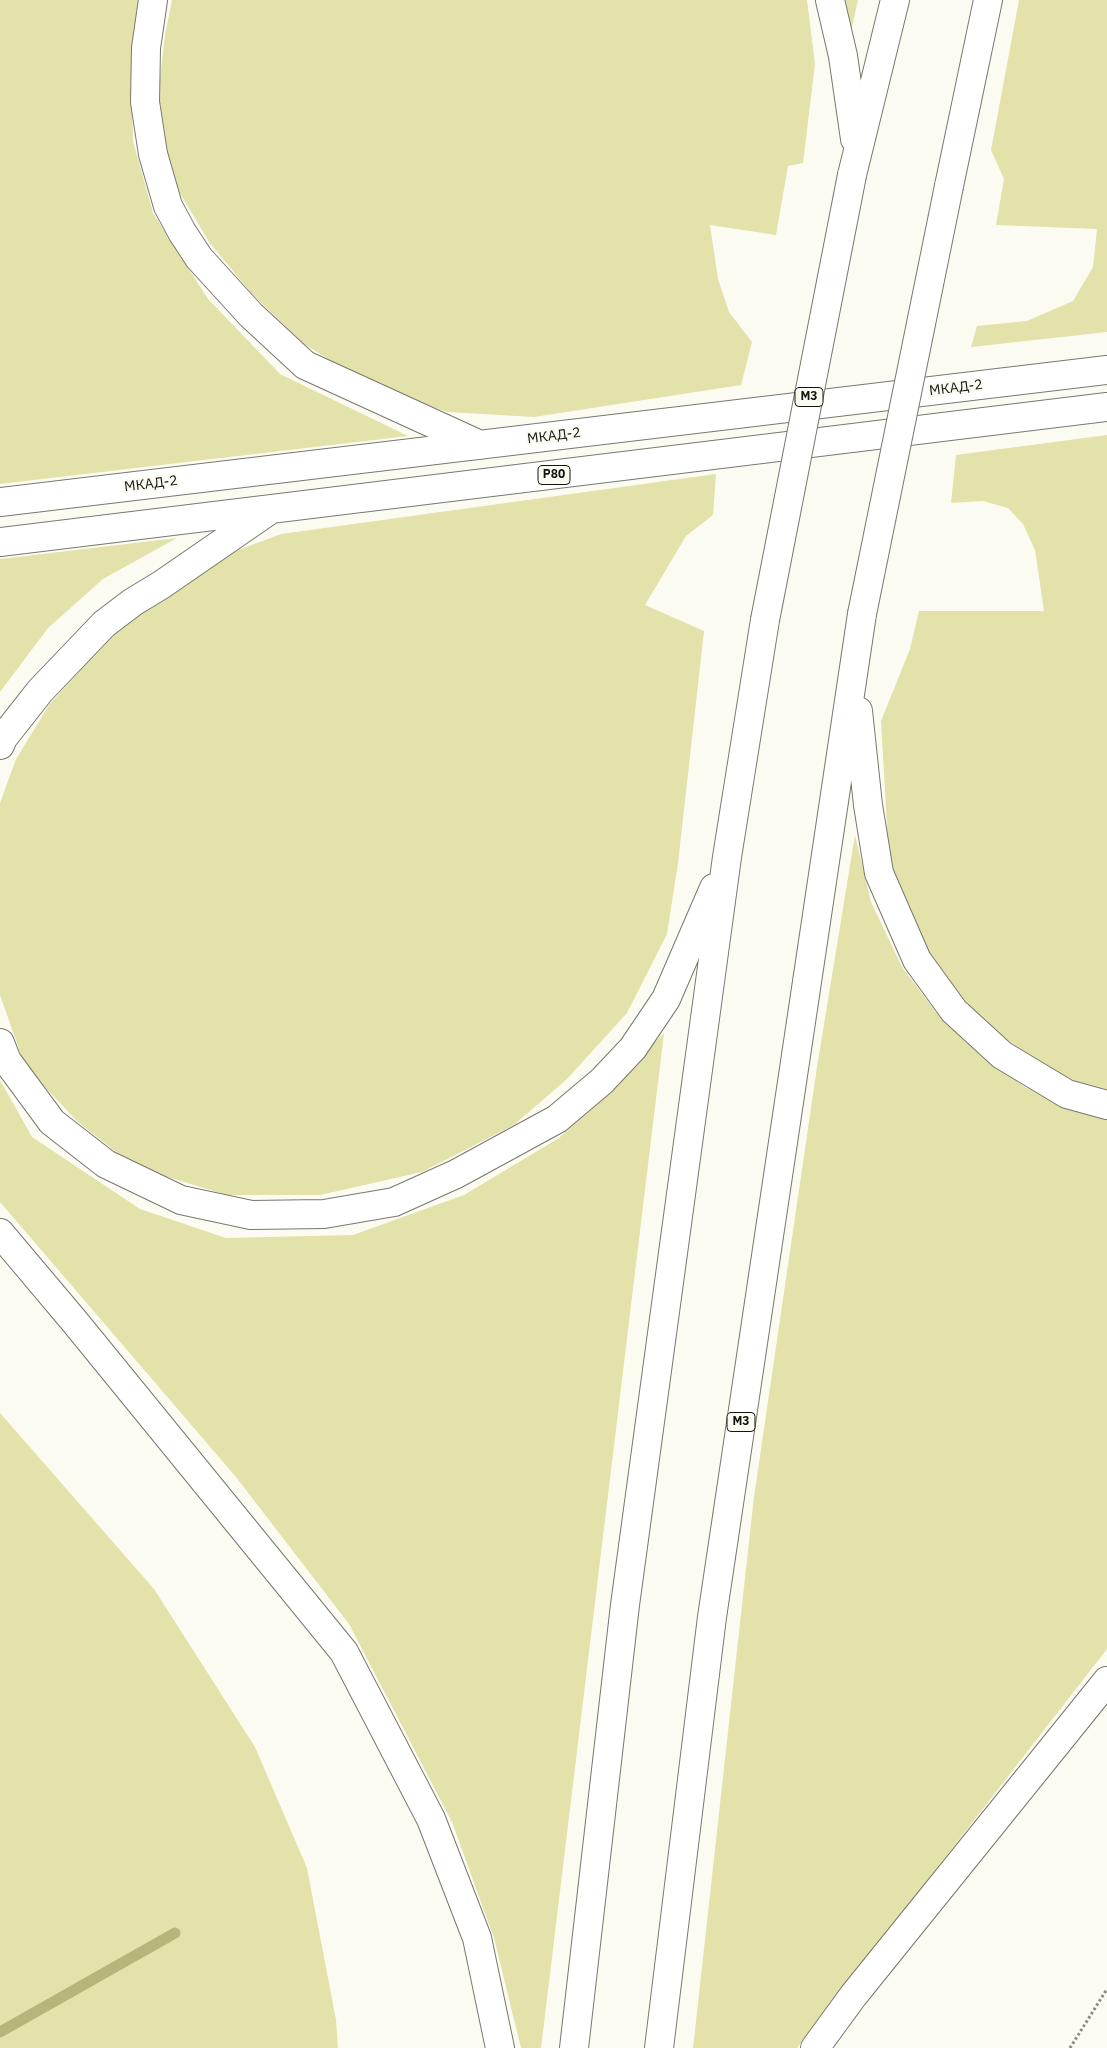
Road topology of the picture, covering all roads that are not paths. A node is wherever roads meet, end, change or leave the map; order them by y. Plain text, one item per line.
1 (153, 0) edge
2 (830, 0) edge
3 (895, 0) edge
4 (988, 0) edge
5 (855, 164) junction
6 (1107, 370) edge
7 (1107, 407) edge
8 (480, 445) junction
9 (0, 502) edge
10 (272, 509) junction
11 (0, 542) edge
12 (854, 671) junction
13 (0, 745) edge
14 (727, 857) junction
15 (0, 1042) edge
16 (1107, 1105) edge
17 (0, 1233) edge
18 (1107, 1681) edge
19 (500, 2048) edge
20 (574, 2048) edge
21 (659, 2048) edge
22 (815, 2048) edge

1 - 8 highway
2 - 5 highway
3 - 5 highway, М3
4 - 12 highway, М3, bridge
5 - 14 highway, М3, bridge
6 - 8 highway, МКАД-2
7 - 10 highway, Р80
8 - 9 highway, МКАД-2
10 - 11 highway, Р80
10 - 13 highway
12 - 16 highway
12 - 21 highway, М3
14 - 15 highway
14 - 20 highway, М3
17 - 19 highway
18 - 22 highway

